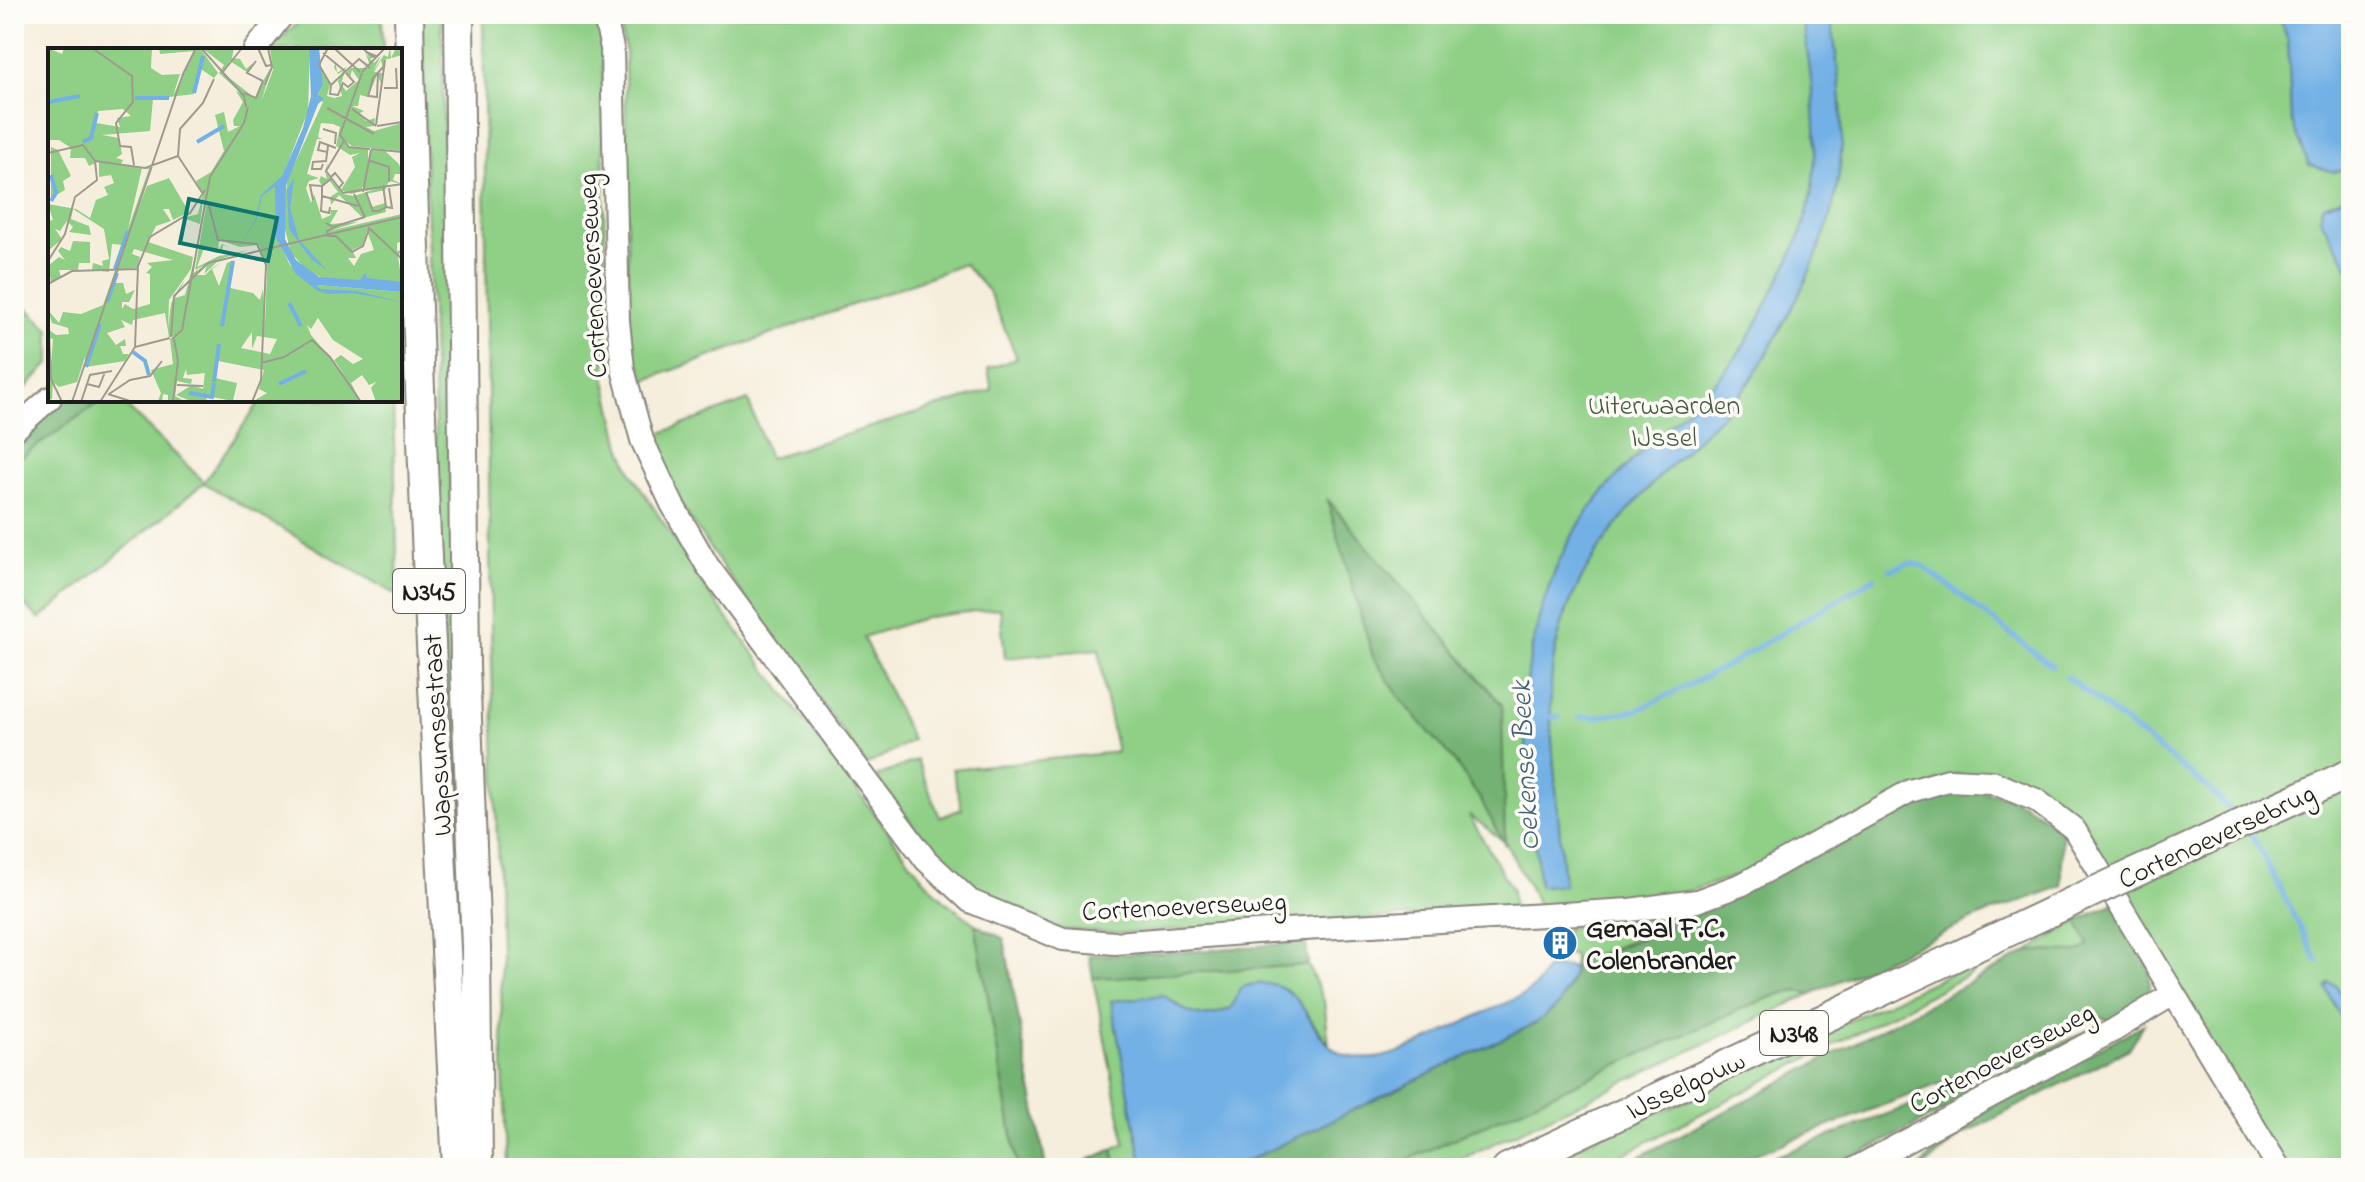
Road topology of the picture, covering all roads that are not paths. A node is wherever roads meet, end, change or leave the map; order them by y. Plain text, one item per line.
1 (283, 14) edge
2 (409, 14) edge
3 (459, 14) edge
4 (604, 14) edge
5 (257, 48) edge
6 (48, 400) edge
7 (14, 430) edge
8 (2351, 773) edge
9 (2080, 898) joint
10 (2173, 994) junction
11 (457, 1168) edge
12 (478, 1168) edge
13 (1507, 1168) edge
14 (1856, 1168) edge
15 (2279, 1168) edge

1 - 5 street
2 - 11 main road, Wapsumsestraat / N345
3 - 12 main road, Wapsumsestraat / N345
4 - 10 street, Cortenoeverseweg
6 - 7 street
8 - 9 main road, Cortenoeversebrug / N348, bridge
9 - 13 main road, IJsselgouw / N348
10 - 14 street, Cortenoeverseweg
10 - 15 street, Cortenoeverseweg

